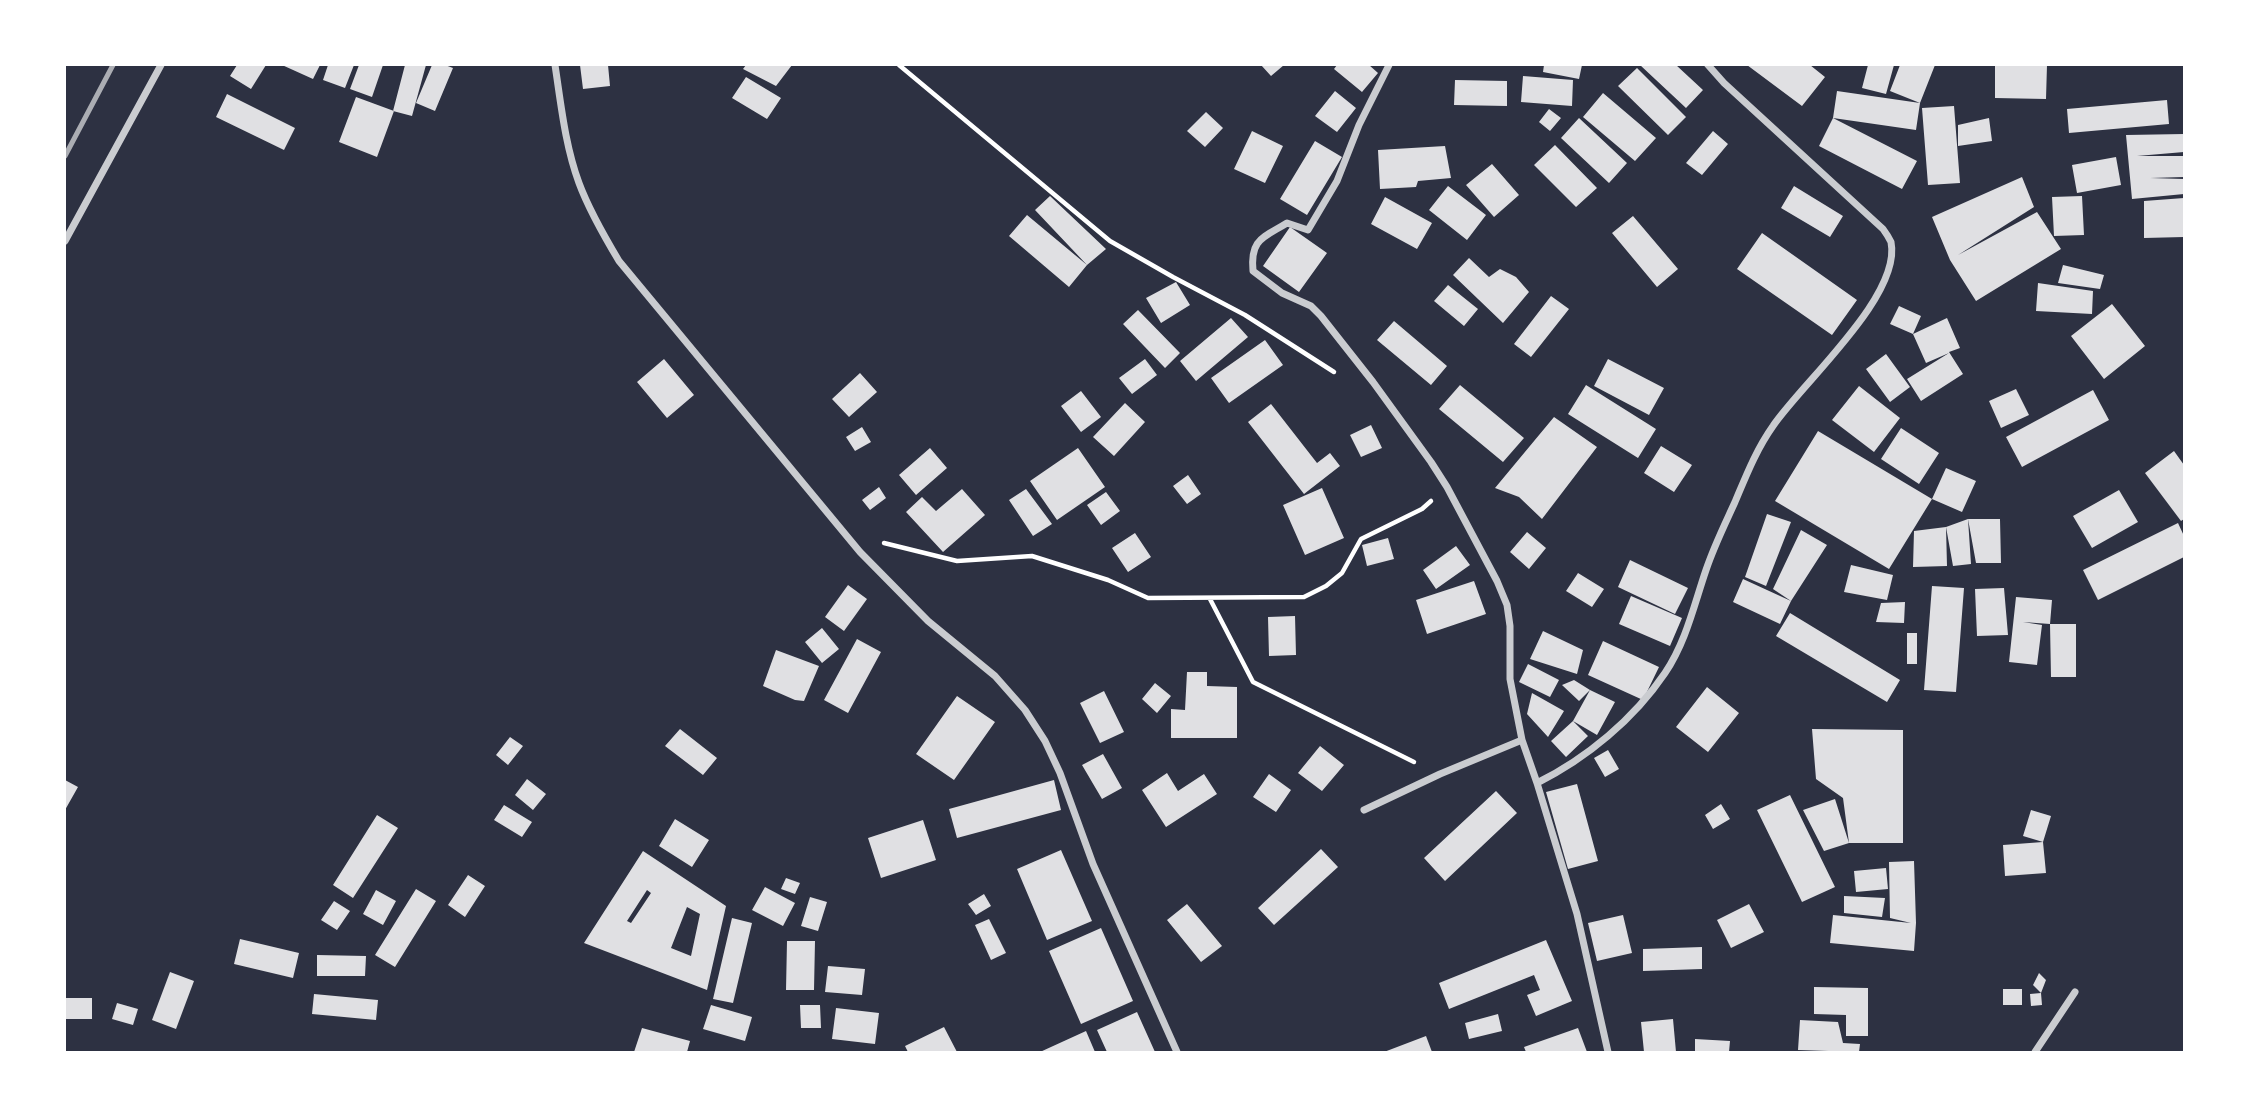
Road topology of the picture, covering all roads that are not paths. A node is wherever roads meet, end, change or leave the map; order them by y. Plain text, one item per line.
1 (160, 65) edge
2 (555, 65) edge
3 (1389, 65) edge
4 (1708, 65) edge
5 (65, 241) edge
6 (1522, 740) junction
7 (1537, 783) junction
8 (1364, 810) dead end
9 (2075, 992) dead end
10 (1177, 1052) edge
11 (1608, 1052) edge
12 (2035, 1052) edge

1 - 5 street
2 - 10 street
3 - 6 street
4 - 7 street
6 - 7 street
6 - 8 street
7 - 11 street
9 - 12 street

